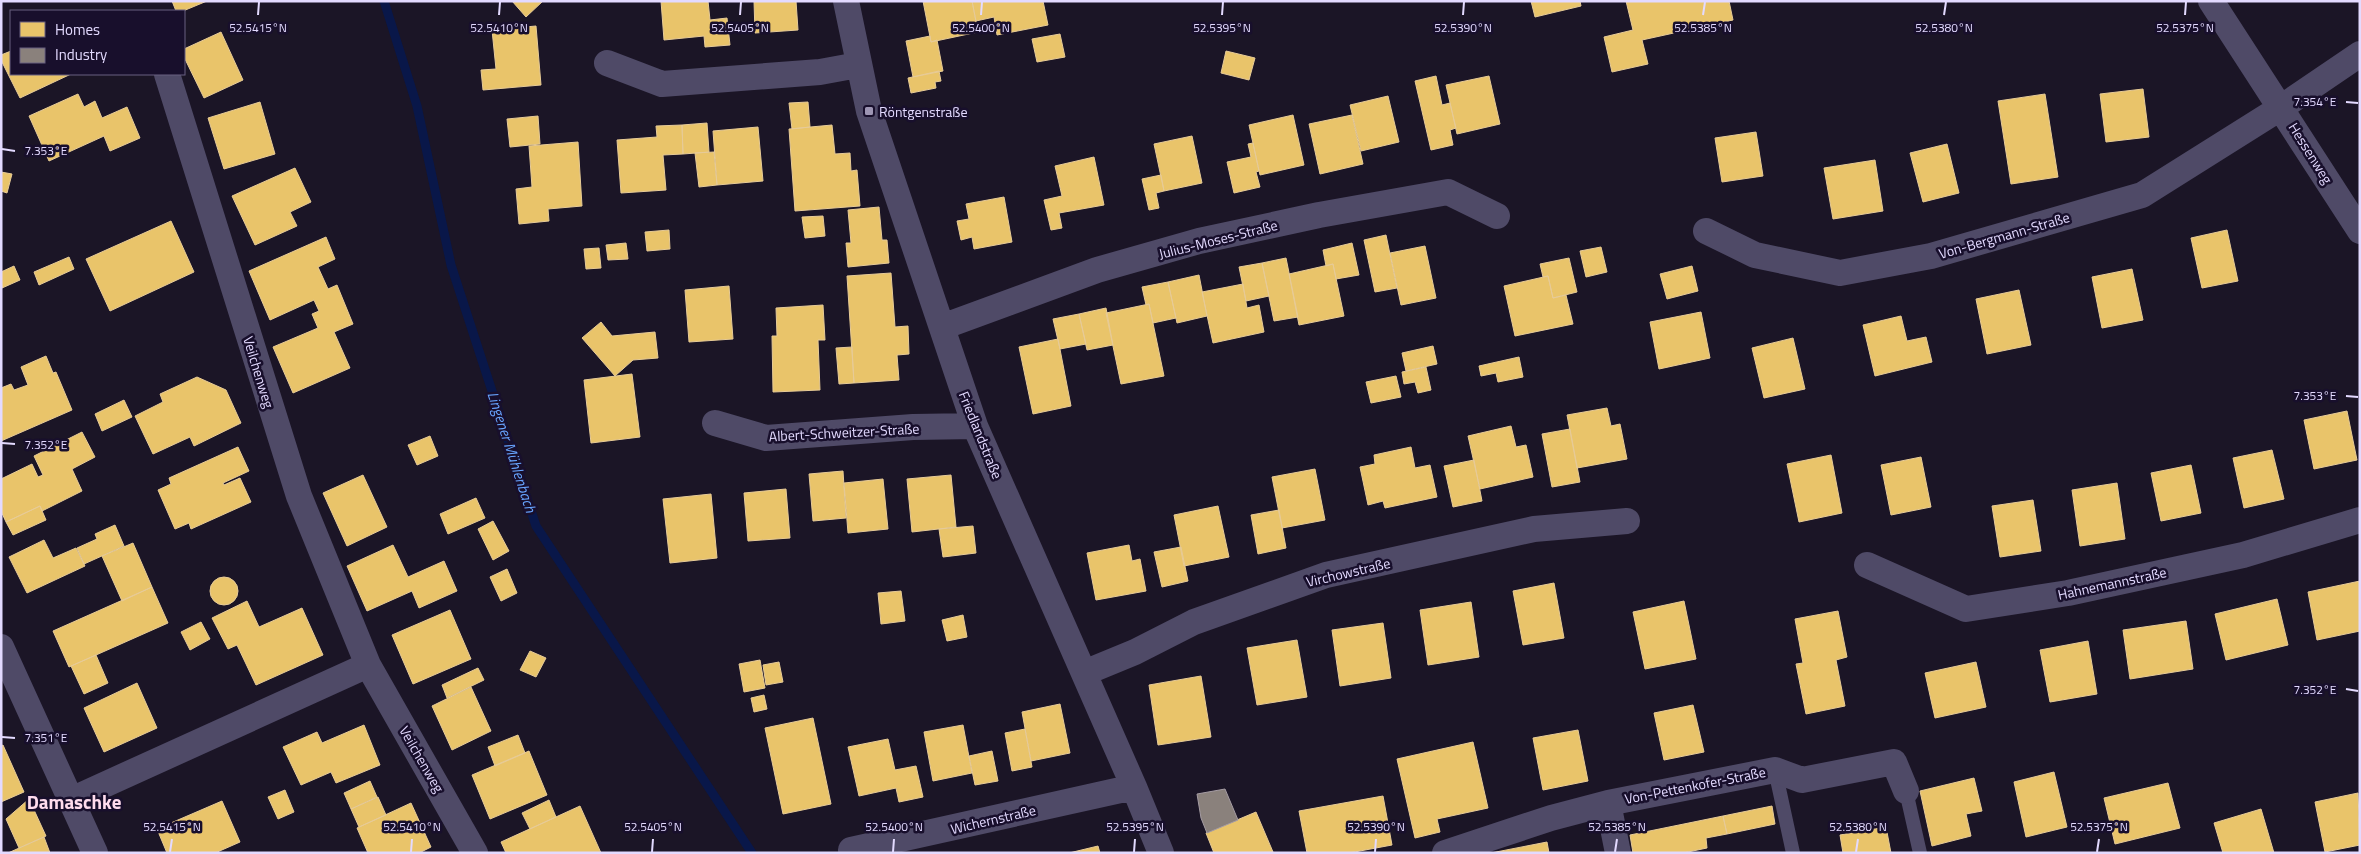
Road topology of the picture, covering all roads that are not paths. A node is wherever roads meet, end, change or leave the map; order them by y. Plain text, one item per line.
1 (846, 1) edge
2 (2211, 1) edge
3 (2360, 54) edge
4 (607, 63) dead end
5 (858, 65) junction
6 (167, 75) edge
7 (2282, 108) junction
8 (1497, 216) dead end
9 (2360, 230) edge
10 (1706, 231) dead end
11 (942, 327) junction
12 (715, 423) dead end
13 (975, 426) junction
14 (2360, 520) edge
15 (1627, 521) dead end
16 (1867, 565) dead end
17 (1, 647) edge
18 (368, 665) junction
19 (1084, 673) junction
20 (1775, 770) junction
21 (1134, 787) junction
22 (1906, 791) joint
23 (71, 800) junction
24 (1608, 803) junction
25 (851, 850) dead end
26 (95, 853) edge
27 (475, 853) edge
28 (1161, 853) edge
29 (1445, 853) edge
30 (1618, 853) edge
31 (1793, 853) edge
32 (1920, 853) edge

1 - 5 street, Friedlandstraße
2 - 7 street, Hessenweg
3 - 7 street, Von-Bergmann-Straße
4 - 5 street
5 - 11 street, Friedlandstraße
6 - 18 street, Veilchenweg
7 - 9 street, Hessenweg
7 - 10 street, Von-Bergmann-Straße
8 - 11 street, Julius-Moses-Straße
11 - 13 street, Friedlandstraße
12 - 13 street, Albert-Schweitzer-Straße
13 - 19 street, Friedlandstraße
14 - 16 street, Hahnemannstraße
15 - 19 street, Virchowstraße
17 - 23 street
18 - 23 street
18 - 27 street, Veilchenweg
19 - 21 street, Friedlandstraße
20 - 22 street, Von-Pettenkofer-Straße
20 - 24 street, Von-Pettenkofer-Straße
20 - 31 lane
21 - 25 street, Wichernstraße
21 - 28 street, Friedlandstraße
22 - 32 lane, Von-Pettenkofer-Straße
23 - 26 street
24 - 29 street, Von-Pettenkofer-Straße
24 - 30 street, Von-Pettenkofer-Straße

